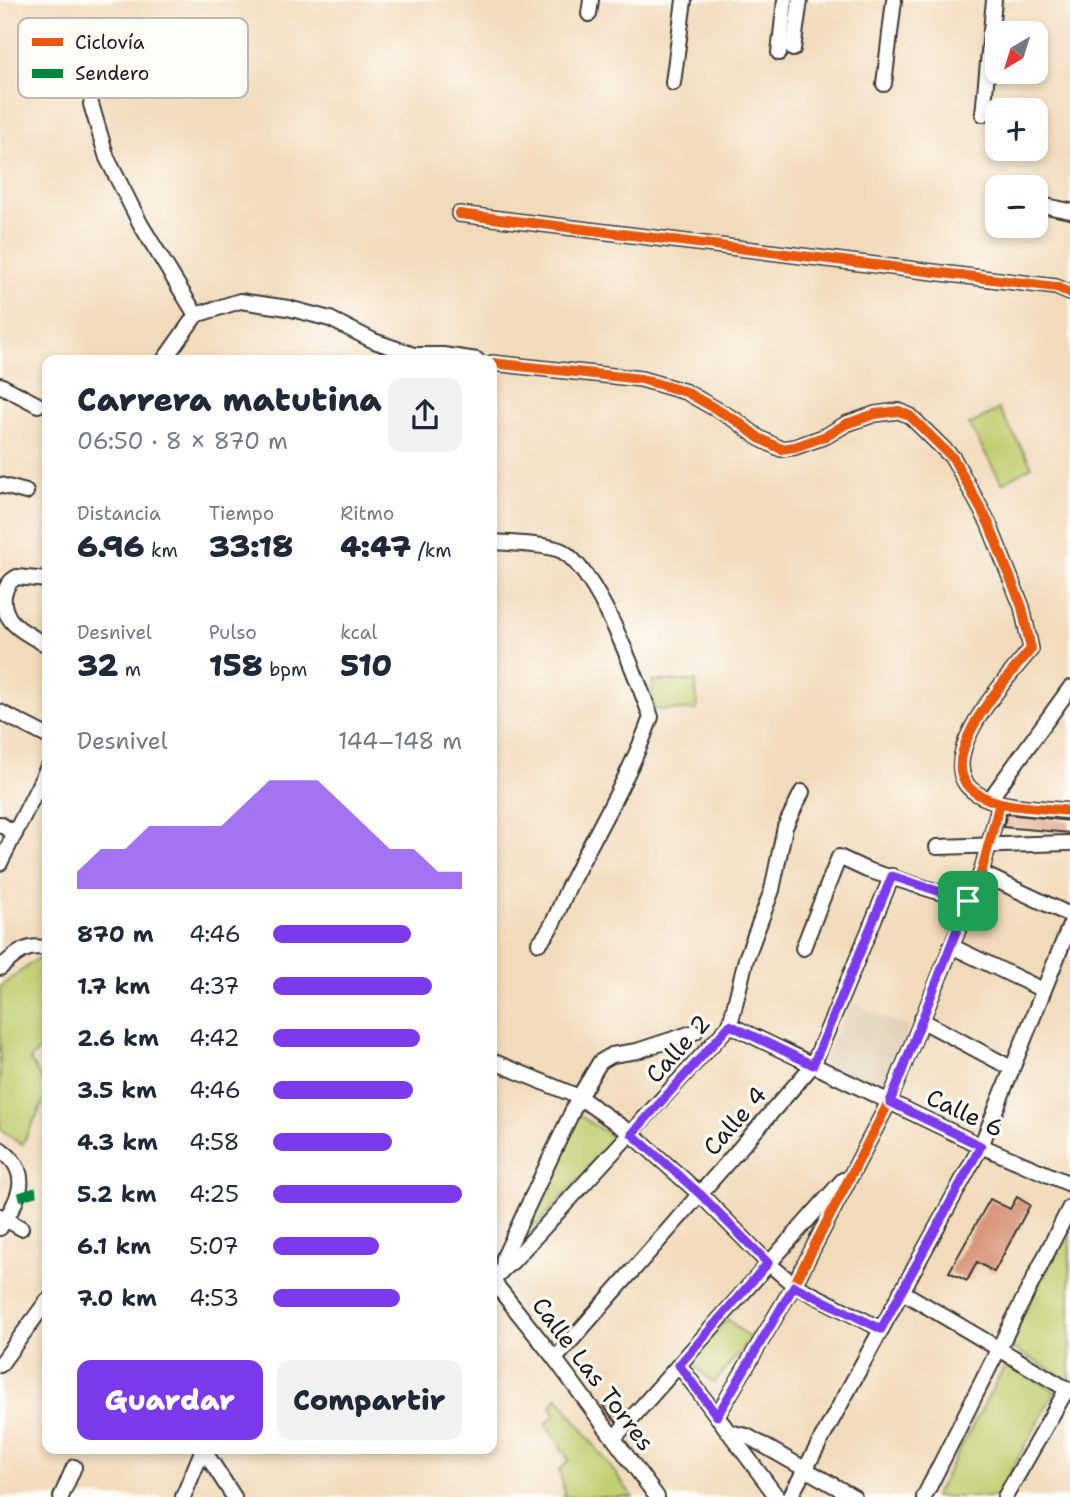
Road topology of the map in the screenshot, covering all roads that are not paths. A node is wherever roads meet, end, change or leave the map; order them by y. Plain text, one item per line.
1 (684, 0) edge
2 (785, 0) edge
3 (800, 0) edge
4 (894, 0) edge
5 (995, 0) edge
6 (673, 83) dead end
7 (884, 84) dead end
8 (91, 104) dead end
9 (983, 114) dead end
10 (1048, 206) edge
11 (1070, 211) edge
12 (459, 214) dead end
13 (1070, 293) edge
14 (196, 315) junction
15 (168, 355) edge
16 (414, 355) edge
17 (414, 355) edge
18 (443, 355) edge
19 (497, 364) edge
20 (0, 385) edge
21 (38, 405) dead end
22 (0, 485) edge
23 (26, 492) dead end
24 (497, 543) edge
25 (42, 580) edge
26 (42, 642) edge
27 (1070, 688) edge
28 (0, 712) edge
29 (42, 733) edge
30 (42, 779) edge
31 (802, 792) dead end
32 (995, 801) junction
33 (1070, 811) edge
34 (0, 824) edge
35 (15, 834) junction
36 (1070, 843) edge
37 (989, 845) junction
38 (937, 847) dead end
39 (0, 863) edge
40 (981, 873) junction
41 (892, 876) junction
42 (968, 901) junction
43 (1070, 915) edge
44 (1070, 925) edge
45 (539, 943) dead end
46 (951, 946) junction
47 (42, 948) edge
48 (803, 948) dead end
49 (0, 968) edge
50 (1043, 990) junction
51 (921, 1020) junction
52 (730, 1025) junction
53 (695, 1032) dead end
54 (497, 1063) edge
55 (813, 1065) junction
56 (1011, 1068) junction
57 (579, 1097) junction
58 (890, 1102) junction
59 (632, 1134) junction
60 (981, 1146) junction
61 (0, 1149) edge
62 (856, 1166) junction
63 (1070, 1184) edge
64 (701, 1195) junction
65 (1070, 1208) edge
66 (2, 1221) edge
67 (20, 1228) dead end
68 (768, 1263) junction
69 (503, 1269) junction
70 (497, 1276) edge
71 (497, 1286) edge
72 (794, 1286) junction
73 (901, 1291) junction
74 (42, 1308) edge
75 (881, 1329) junction
76 (1000, 1349) junction
77 (555, 1359) junction
78 (0, 1365) edge
79 (679, 1365) junction
80 (1069, 1390) edge
81 (717, 1416) junction
82 (729, 1432) junction
83 (614, 1438) junction
84 (201, 1454) edge
85 (206, 1454) edge
86 (74, 1467) dead end
87 (804, 1467) junction
88 (61, 1497) edge
89 (183, 1497) edge
90 (234, 1497) edge
91 (657, 1497) edge
92 (777, 1497) edge
93 (790, 1497) edge
94 (854, 1497) edge
95 (924, 1497) edge
96 (1005, 1497) edge

1 - 6 street
2 - 3 street
4 - 7 street
5 - 9 street
8 - 14 street
10 - 11 street
12 - 13 street
14 - 15 street
14 - 16 street
17 - 18 street
19 - 32 street
20 - 21 street
22 - 23 street
24 - 45 street
25 - 26 street
27 - 32 street
28 - 29 street
30 - 35 street
31 - 52 street, Calle 2
32 - 33 street
32 - 37 street
34 - 35 street
35 - 39 street
36 - 37 street
37 - 38 street
37 - 40 street
40 - 42 street
40 - 43 street
41 - 42 street
41 - 48 street
41 - 55 street, Calle 4
42 - 46 street
44 - 50 street
46 - 50 street
46 - 51 street
47 - 49 street
50 - 56 street
51 - 56 street
51 - 58 street
52 - 55 street, Calle 6
52 - 59 street, Calle 2
53 - 57 street
54 - 57 street
55 - 58 street, Calle 6
55 - 64 street, Calle 4
56 - 60 street
57 - 59 street
57 - 69 street
58 - 60 street, Calle 6
58 - 62 street
59 - 64 street
59 - 69 street, Calle 2
60 - 63 street, Calle 6
60 - 73 street
61 - 66 street
62 - 68 street
62 - 72 street
64 - 68 street
64 - 77 street, Calle 4
65 - 76 street
66 - 67 street
68 - 72 street
68 - 79 street
69 - 70 street, Calle 2
71 - 77 street, Calle Las Torres
72 - 75 street
72 - 81 street
73 - 75 street
73 - 76 street
74 - 78 street
75 - 87 street
76 - 80 street
76 - 95 street
77 - 83 street, Calle Las Torres
79 - 81 street
79 - 83 street
80 - 96 street
81 - 82 street
82 - 87 street
82 - 92 street
83 - 91 street, Calle Las Torres
84 - 89 street
85 - 90 street
86 - 88 street
87 - 93 street
87 - 94 street

